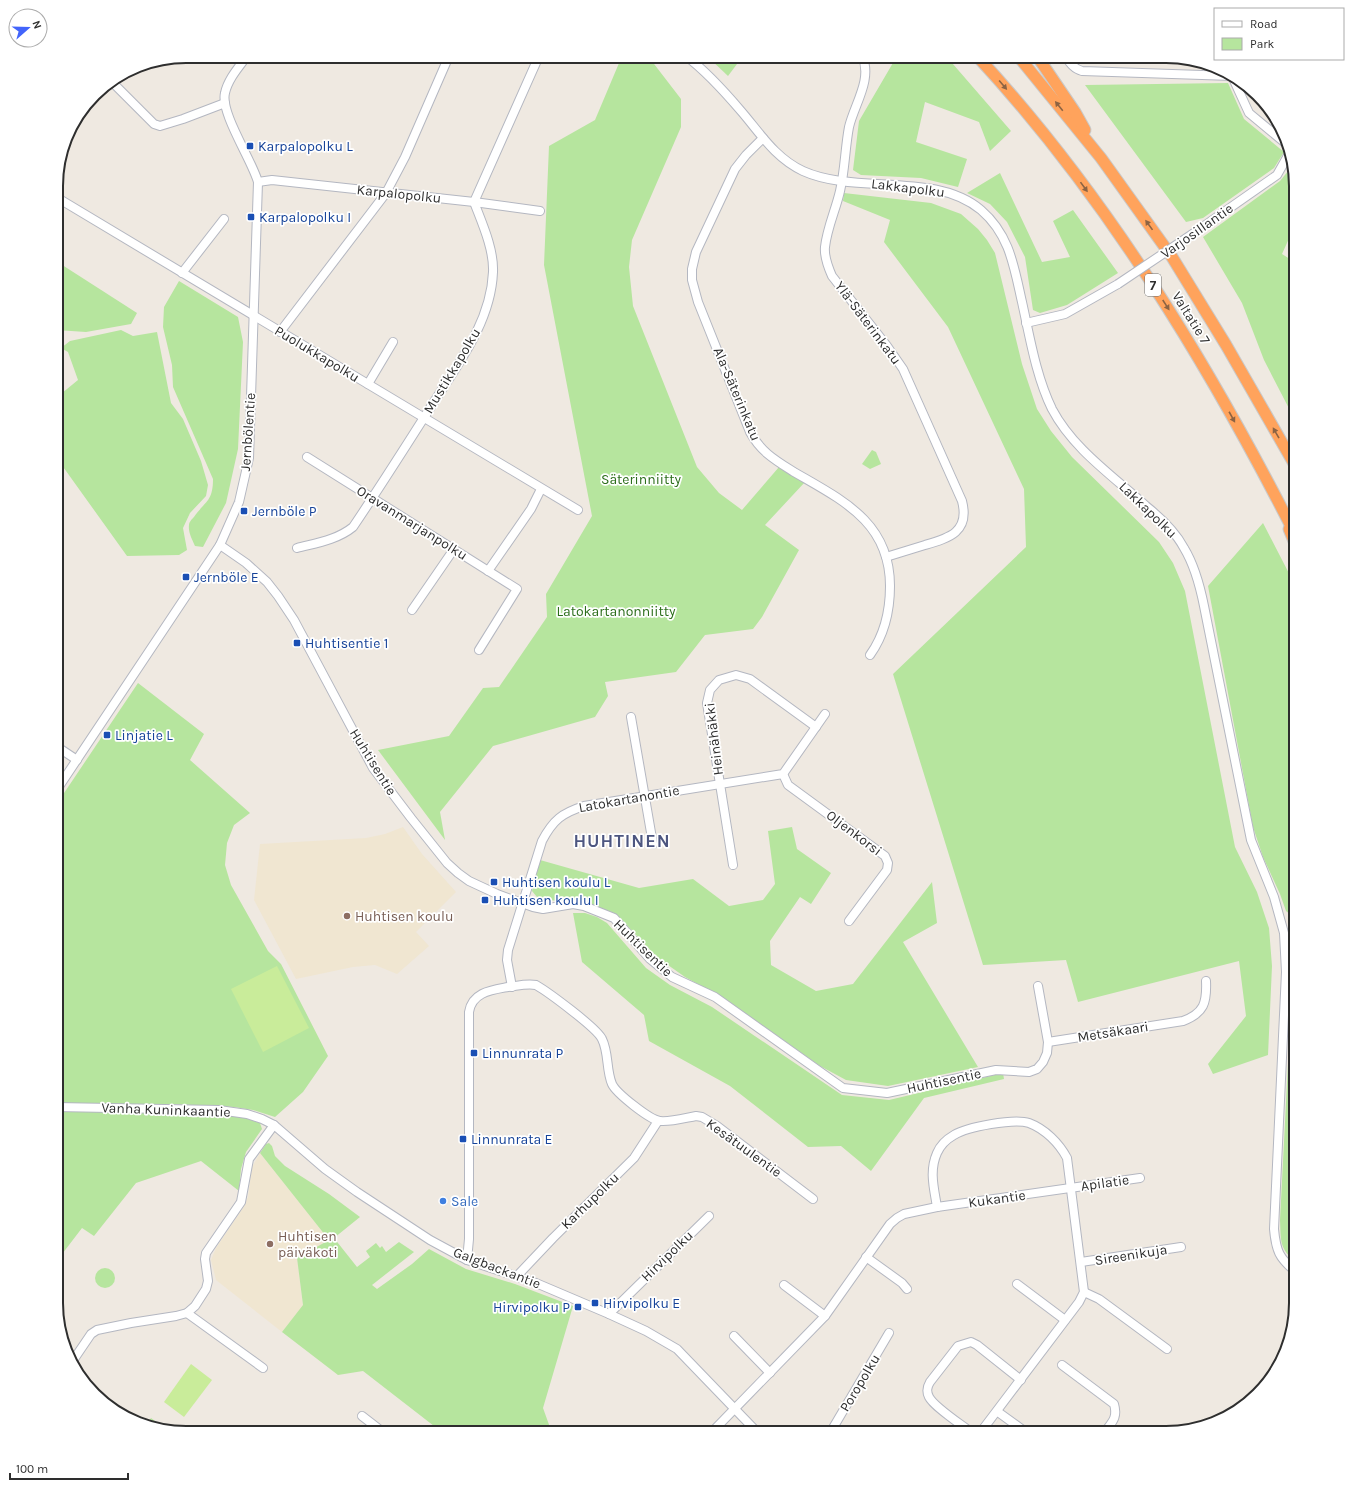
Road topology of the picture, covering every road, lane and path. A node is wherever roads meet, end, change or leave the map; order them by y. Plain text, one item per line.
1 (242, 63) edge
2 (446, 63) edge
3 (536, 63) edge
4 (694, 63) edge
5 (864, 63) edge
6 (983, 63) edge
7 (1024, 63) edge
8 (1043, 63) edge
9 (1070, 63) edge
10 (1221, 76) edge
11 (1236, 84) edge
12 (115, 85) edge
13 (225, 103) junction
14 (763, 138) junction
15 (1279, 138) edge
16 (1101, 158) junction
17 (1286, 159) edge
18 (842, 181) junction
19 (258, 182) junction
20 (386, 193) junction
21 (63, 201) edge
22 (474, 202) junction
23 (540, 211) dead end
24 (224, 219) dead end
25 (182, 273) junction
26 (254, 316) junction
27 (1026, 323) junction
28 (280, 332) junction
29 (393, 342) dead end
30 (368, 384) junction
31 (424, 418) junction
32 (1289, 455) edge
33 (307, 457) dead end
34 (542, 489) junction
35 (372, 498) junction
36 (1278, 501) junction
37 (578, 510) dead end
38 (1289, 522) edge
39 (1289, 528) edge
40 (220, 545) junction
41 (297, 548) dead end
42 (454, 549) junction
43 (886, 557) junction
44 (488, 571) junction
45 (412, 610) dead end
46 (479, 650) dead end
47 (870, 655) dead end
48 (825, 714) dead end
49 (631, 717) dead end
50 (816, 727) junction
51 (63, 751) edge
52 (77, 760) junction
53 (783, 774) junction
54 (63, 781) edge
55 (719, 784) junction
56 (645, 795) junction
57 (653, 844) dead end
58 (733, 865) dead end
59 (523, 903) junction
60 (848, 922) dead end
61 (1206, 981) dead end
62 (1038, 986) dead end
63 (512, 987) junction
64 (1048, 1042) junction
65 (63, 1107) edge
66 (658, 1121) junction
67 (274, 1125) junction
68 (1140, 1178) dead end
69 (1070, 1188) junction
70 (813, 1199) dead end
71 (937, 1207) junction
72 (709, 1216) dead end
73 (1181, 1247) dead end
74 (866, 1257) junction
75 (467, 1260) junction
76 (1081, 1262) junction
77 (1289, 1266) edge
78 (517, 1276) junction
79 (1017, 1284) dead end
80 (784, 1285) dead end
81 (907, 1289) dead end
82 (1084, 1292) junction
83 (187, 1313) junction
84 (609, 1314) junction
85 (825, 1316) junction
86 (1065, 1320) junction
87 (889, 1333) dead end
88 (734, 1336) dead end
89 (1167, 1349) dead end
90 (75, 1357) edge
91 (1062, 1365) dead end
92 (262, 1368) dead end
93 (770, 1372) junction
94 (1021, 1380) junction
95 (734, 1410) junction
96 (998, 1412) junction
97 (362, 1416) dead end
98 (375, 1426) edge
99 (718, 1426) edge
100 (751, 1426) edge
101 (834, 1426) edge
102 (963, 1426) edge
103 (986, 1426) edge
104 (1017, 1426) edge
105 (1109, 1426) edge

1 - 13 street
2 - 20 street
3 - 22 street
4 - 14 street, Lakkapolku
5 - 18 street, Ylä-Säterinkatu
6 -> 36 highway, Valtatie 7 / 7
16 -> 7 highway, Valtatie 7 / 7
8 - 16 highway
9 - 10 street
11 - 15 street
12 - 13 street
13 - 19 street, Jernbölentie
14 - 18 street, Lakkapolku
14 - 43 street, Ala-Säterinkatu
32 -> 16 highway, Valtatie 7 / 7
17 - 27 street, Varjosillantie, bridge
18 - 27 street, Lakkapolku
18 - 43 street, Ylä-Säterinkatu
19 - 20 street, Karpalopolku
19 - 26 street, Jernbölentie
20 - 22 street, Karpalopolku
20 - 28 street
21 - 25 street, Puolukkapolku
22 - 23 street, Karpalopolku
22 - 31 street, Mustikkapolku
24 - 25 street
25 - 26 street, Puolukkapolku
26 - 28 street, Puolukkapolku
26 - 40 street, Jernbölentie
27 - 77 street, Lakkapolku
28 - 30 street, Puolukkapolku
29 - 30 street
30 - 31 street, Puolukkapolku
31 - 34 street, Puolukkapolku
31 - 35 street, Mustikkapolku
33 - 35 street, Oravanmarjanpolku
34 - 37 street, Puolukkapolku
34 - 44 street
35 - 41 street, Mustikkapolku
35 - 42 street, Oravanmarjanpolku
36 - 38 highway, Valtatie 7 / 7
36 - 39 highway
40 - 52 street, Jernbölentie
40 - 59 street, Huhtisentie
42 - 44 street, Oravanmarjanpolku
42 - 45 street
43 - 47 street, Ala-Säterinkatu
44 - 46 street, Oravanmarjanpolku
48 - 50 street
49 - 56 street
50 - 53 street
50 - 55 street, Heinähäkki
51 - 52 street
52 - 54 street, Jernbölentie
53 - 55 street, Latokartanontie
53 - 60 street, Oljenkorsi
55 - 56 street, Latokartanontie
55 - 58 street, Heinähäkki
56 - 57 street
56 - 59 street, Latokartanontie
59 - 63 street, Latokartanontie
59 - 64 street, Huhtisentie
61 - 64 street, Metsäkaari
62 - 64 street
63 - 66 street
63 - 75 street
65 - 67 street, Vanha Kuninkaantie
66 - 70 street, Kesätuulentie
66 - 78 street, Karhupolku
67 - 75 street, Galgbackantie
67 - 83 street
68 - 69 street, Apilatie
69 - 71 street, Kukantie
69 - 71 street
69 - 76 street
71 - 74 street, Kukantie
72 - 84 street, Hirvipolku
73 - 76 street, Sireenikuja
74 - 81 street
74 - 85 street, Kukantie
75 - 78 street, Galgbackantie
76 - 82 street
78 - 84 street, Galgbackantie
79 - 86 street
80 - 85 street
82 - 86 street
82 - 89 street
83 - 90 street
83 - 92 street
84 - 95 street, Galgbackantie
85 - 93 street, Kukantie
86 - 94 street
87 - 101 street, Poropolku
88 - 93 street
91 - 105 street
93 - 95 street, Kukantie
94 - 96 street
94 - 102 street
95 - 99 street, Kukantie
95 - 100 street, Galgbackantie
96 - 103 street
96 - 104 street
97 - 98 street

